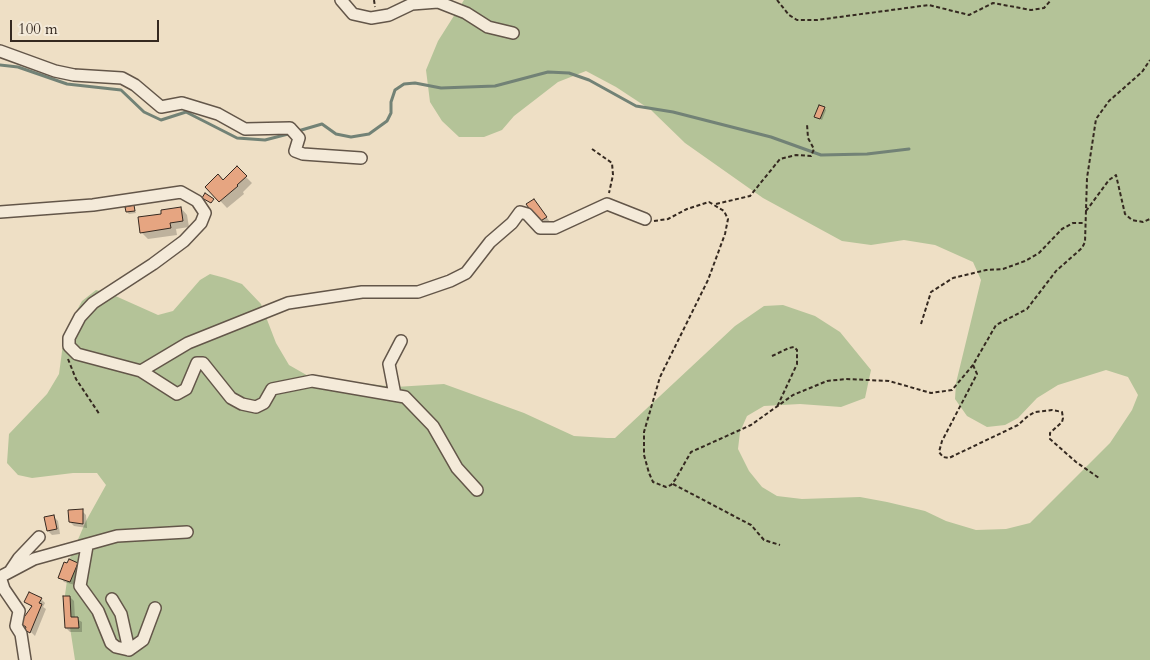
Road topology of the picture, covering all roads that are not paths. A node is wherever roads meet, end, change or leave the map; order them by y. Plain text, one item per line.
1 (341, 0) edge
2 (513, 33) dead end
3 (0, 50) edge
4 (361, 158) dead end
5 (0, 212) edge
6 (645, 219) road end
7 (401, 341) dead end
8 (141, 371) junction
9 (395, 395) junction
10 (477, 490) dead end
11 (187, 532) dead end
12 (38, 537) dead end
13 (87, 546) junction
14 (11, 570) junction
15 (0, 577) edge
16 (112, 599) dead end
17 (154, 608) dead end
18 (129, 650) junction
19 (25, 660) edge

1 - 2 street
3 - 4 street
5 - 8 street
6 - 8 street
7 - 9 street
8 - 9 street
9 - 10 street
11 - 13 street
12 - 14 street
13 - 14 street
13 - 18 street
14 - 15 street
15 - 19 street
16 - 18 street
17 - 18 street

